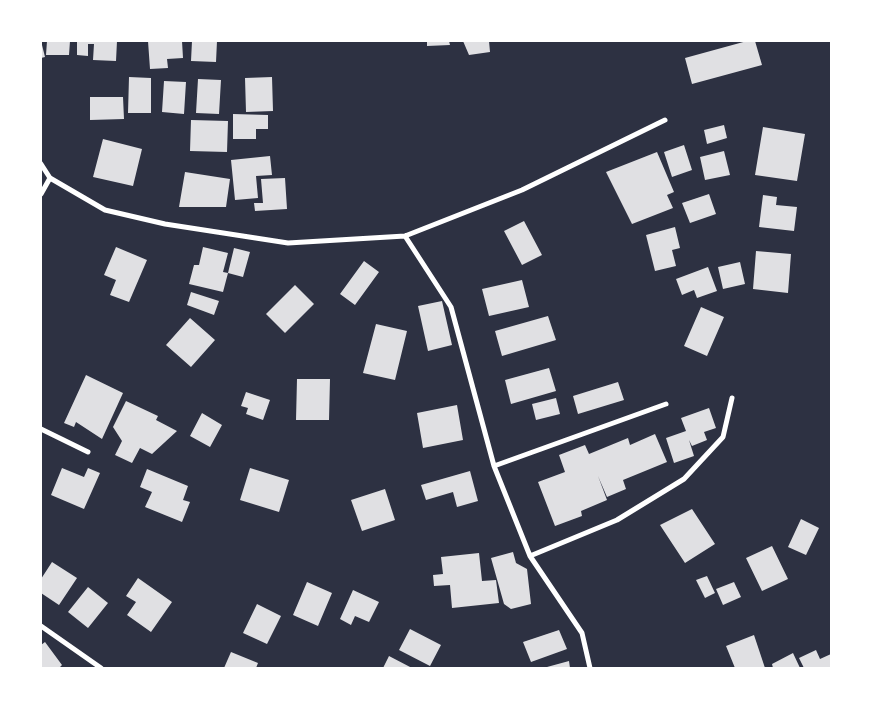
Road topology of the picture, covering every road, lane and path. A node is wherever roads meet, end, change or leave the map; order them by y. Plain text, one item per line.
1 (666, 120) dead end
2 (41, 164) edge
3 (50, 178) junction
4 (41, 194) edge
5 (405, 236) junction
6 (732, 398) dead end
7 (666, 404) dead end
8 (41, 429) edge
9 (88, 452) dead end
10 (494, 466) junction
11 (530, 556) junction
12 (41, 626) edge
13 (101, 668) edge
14 (590, 668) edge

1 - 5 street
2 - 3 street
3 - 4 street
3 - 5 street
5 - 10 street
6 - 11 street
7 - 10 street
8 - 9 street
10 - 11 street
11 - 14 street
12 - 13 street

